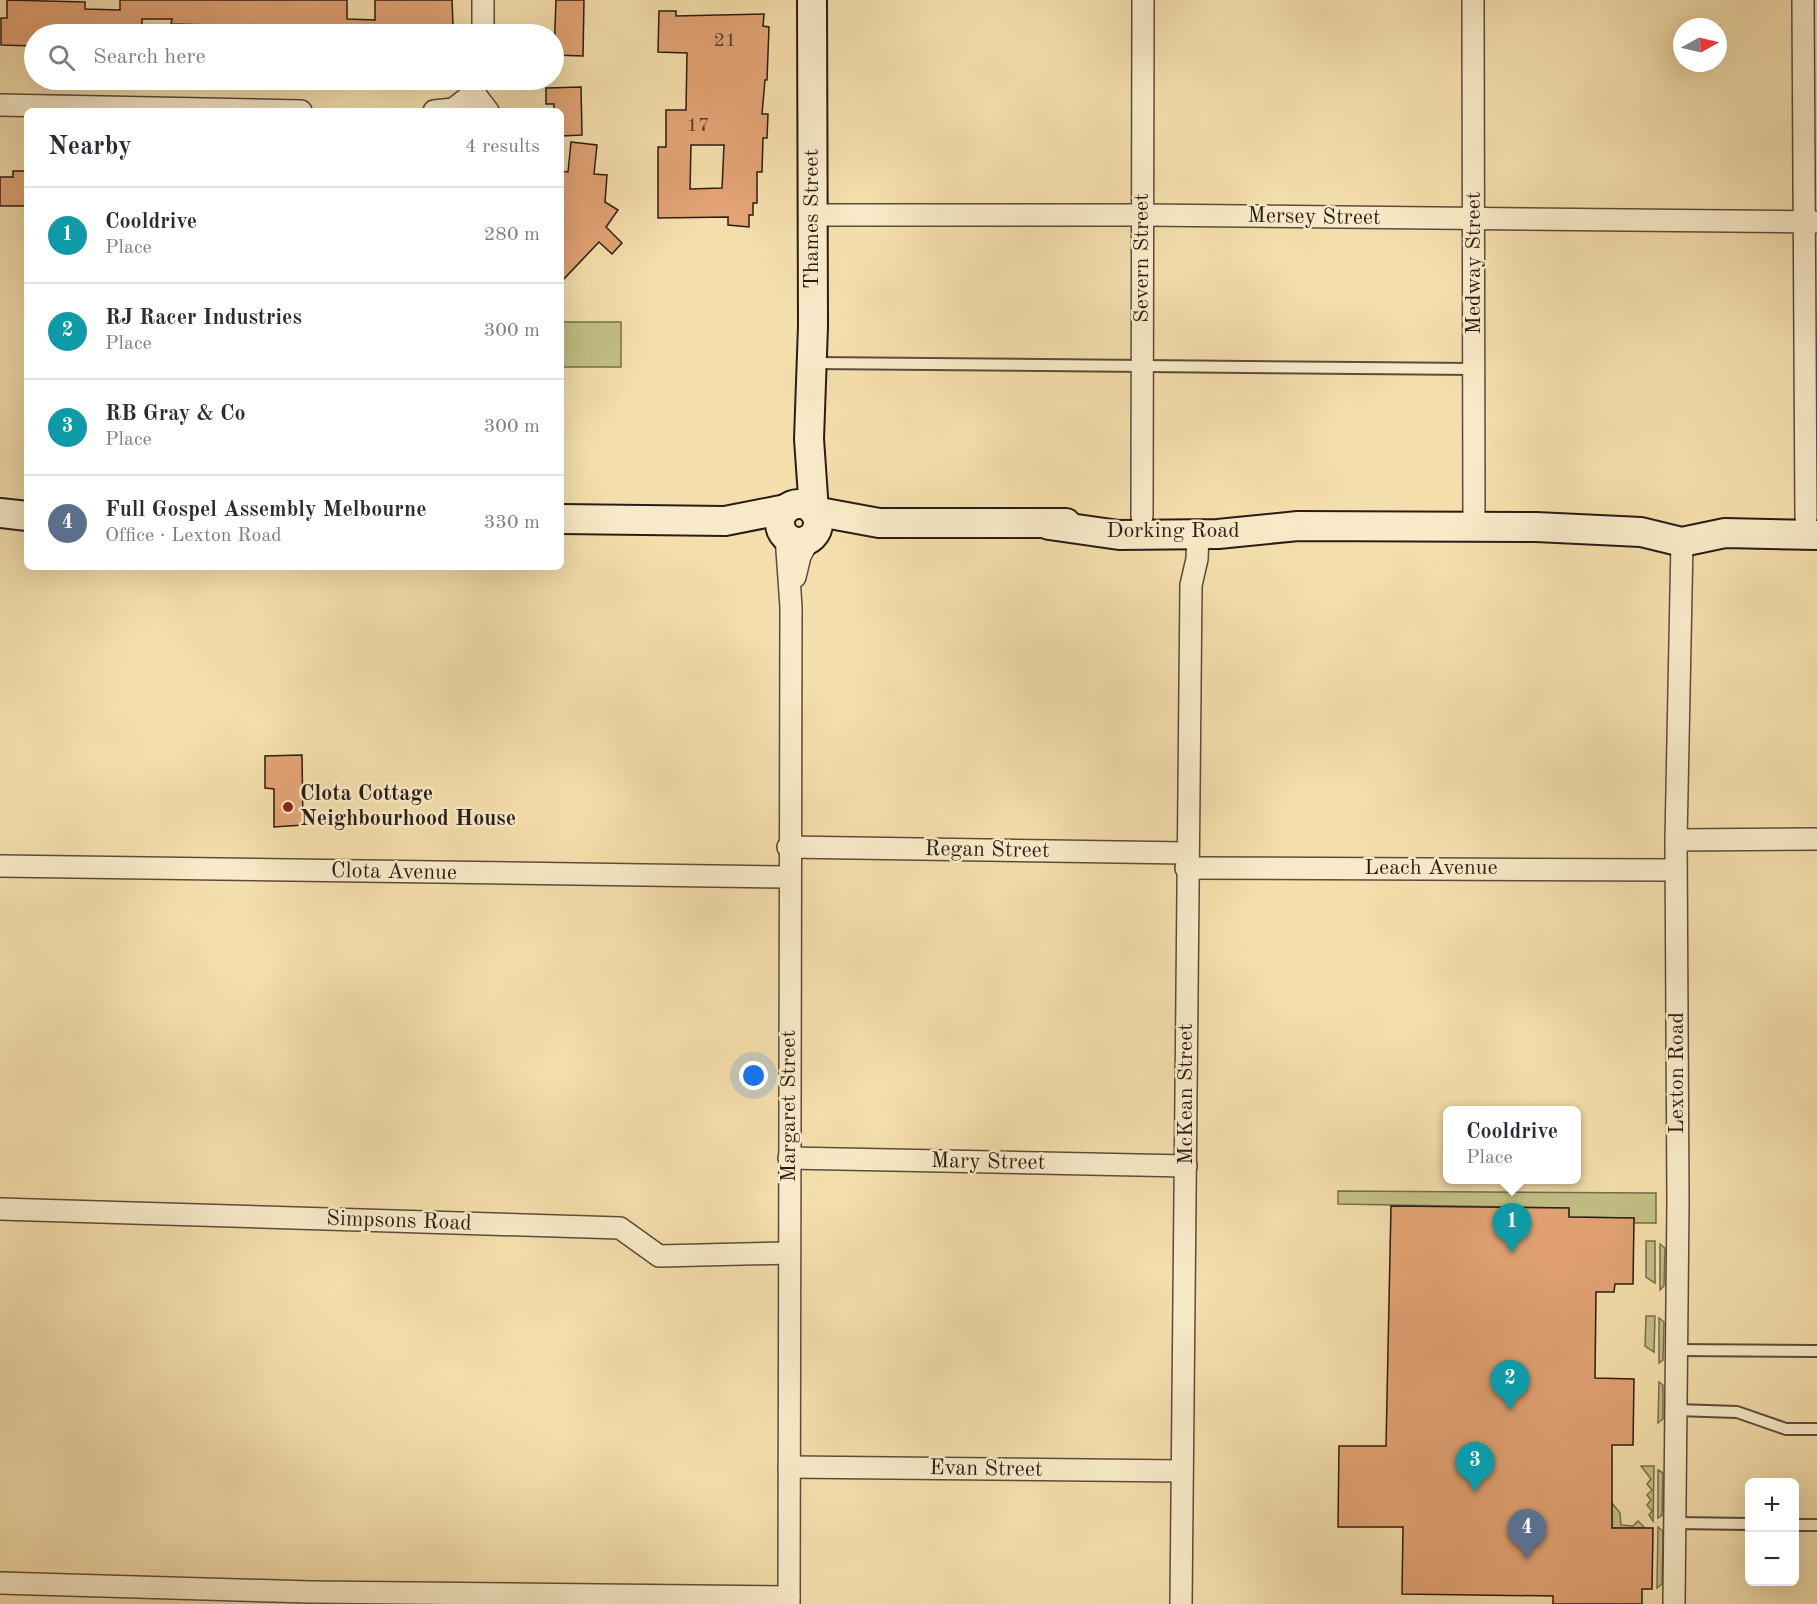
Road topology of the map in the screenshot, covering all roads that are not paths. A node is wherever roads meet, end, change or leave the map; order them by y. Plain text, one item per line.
1 (483, 0) edge
2 (812, 0) edge
3 (1143, 0) edge
4 (1473, 0) edge
5 (1803, 0) edge
6 (483, 24) edge
7 (472, 90) edge
8 (478, 90) edge
9 (0, 105) edge
10 (150, 108) edge
11 (454, 108) edge
12 (487, 108) edge
13 (812, 215) junction
14 (1143, 215) junction
15 (1474, 220) junction
16 (1810, 222) edge
17 (813, 363) junction
18 (1142, 367) junction
19 (1474, 369) junction
20 (24, 506) edge
21 (0, 508) edge
22 (0, 513) edge
23 (24, 516) edge
24 (1142, 516) junction
25 (564, 519) edge
26 (799, 523) junction
27 (1813, 524) edge
28 (1049, 525) junction
29 (1298, 526) junction
30 (1474, 526) junction
31 (1536, 527) junction
32 (1191, 534) junction
33 (1682, 542) junction
34 (1817, 839) edge
35 (1676, 840) junction
36 (788, 847) junction
37 (1186, 860) junction
38 (0, 866) edge
39 (1676, 870) junction
40 (788, 877) junction
41 (789, 1158) junction
42 (1186, 1166) junction
43 (0, 1209) edge
44 (789, 1253) junction
45 (1677, 1350) junction
46 (1817, 1351) edge
47 (1676, 1410) junction
48 (1817, 1429) edge
49 (789, 1467) junction
50 (1182, 1472) junction
51 (1675, 1523) junction
52 (1745, 1524) edge
53 (1799, 1525) edge
54 (1817, 1525) edge
55 (0, 1583) edge
56 (310, 1598) edge
57 (620, 1600) edge
58 (789, 1600) edge
59 (1181, 1604) edge
60 (1674, 1604) edge

1 - 6 street
2 - 13 main road, Thames Street
3 - 14 street, Severn Street
4 - 15 street, Medway Street
5 - 16 street
7 - 11 street
8 - 12 street
9 - 10 street
13 - 14 street, Mersey Street
13 - 17 main road, Thames Street
14 - 15 street, Mersey Street
14 - 18 street, Severn Street
15 - 16 street, Mersey Street
15 - 19 street, Medway Street
16 - 27 street
17 - 18 lane
17 - 26 main road, Thames Street
18 - 19 lane
18 - 24 street, Severn Street
19 - 30 street, Medway Street
20 - 21 main road
22 - 23 main road
24 - 28 main road, Dorking Road
24 - 29 main road, Dorking Road
25 - 26 main road, Dorking Road
26 - 28 main road, Dorking Road
26 - 36 street, Margaret Street
27 - 31 main road, Dorking Road
27 - 33 main road, Dorking Road
28 - 32 main road, Dorking Road
29 - 30 main road, Dorking Road
29 - 32 main road, Dorking Road
30 - 31 main road, Dorking Road
31 - 33 main road, Dorking Road
32 - 37 street, McKean Street
33 - 35 street, Lexton Road
34 - 35 street
35 - 39 street, Lexton Road
36 - 37 street, Regan Street
36 - 40 street, Margaret Street
37 - 39 street, Leach Avenue
37 - 42 street, McKean Street
38 - 40 street, Clota Avenue
39 - 45 street, Lexton Road
40 - 41 street, Margaret Street
41 - 42 street, Mary Street
41 - 44 street, Margaret Street
42 - 50 street, McKean Street
43 - 44 street, Simpsons Road
44 - 49 street, Margaret Street
45 - 46 lane
45 - 47 street, Lexton Road
47 - 48 lane
47 - 51 street, Lexton Road
49 - 50 street, Evan Street
49 - 58 street, Margaret Street
50 - 59 street, McKean Street
51 - 52 lane
51 - 60 street, Lexton Road
53 - 54 lane
55 - 56 street
56 - 57 street
57 - 58 street

